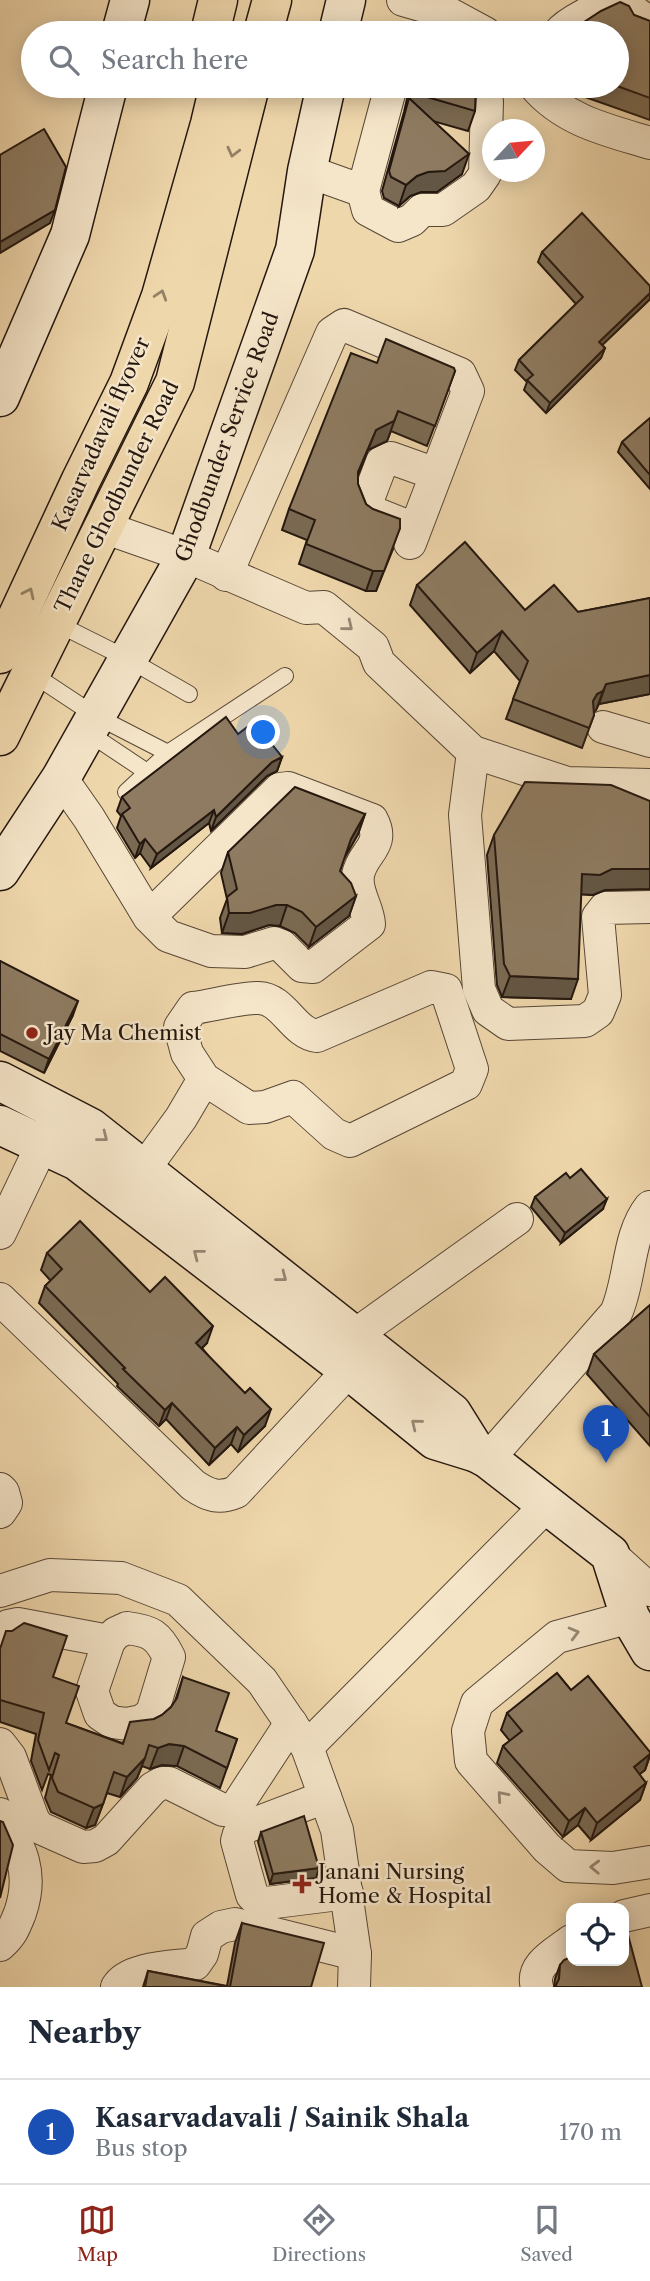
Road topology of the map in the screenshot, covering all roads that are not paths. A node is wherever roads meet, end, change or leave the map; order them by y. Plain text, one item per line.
1 (130, 0) edge
2 (218, 0) edge
3 (238, 0) edge
4 (272, 0) edge
5 (346, 0) edge
6 (403, 0) edge
7 (124, 21) edge
8 (213, 21) edge
9 (233, 21) edge
10 (267, 21) edge
11 (341, 21) edge
12 (463, 21) edge
13 (574, 21) edge
14 (650, 23) edge
15 (105, 98) edge
16 (195, 98) edge
17 (216, 98) edge
18 (247, 98) edge
19 (323, 98) edge
20 (388, 98) edge
21 (485, 98) edge
22 (546, 98) edge
23 (650, 143) edge
24 (307, 171) junction
25 (363, 191) junction
26 (0, 397) edge
27 (436, 474) junction
28 (103, 527) junction
29 (187, 556) junction
30 (226, 575) junction
31 (0, 594) edge
32 (56, 623) junction
33 (128, 659) junction
34 (16, 664) edge
35 (285, 676) dead end
36 (189, 694) dead end
37 (92, 724) junction
38 (603, 727) dead end
39 (0, 736) edge
40 (650, 741) edge
41 (168, 752) junction
42 (473, 752) junction
43 (147, 772) junction
44 (61, 778) junction
45 (649, 778) edge
46 (126, 792) edge
47 (0, 871) edge
48 (650, 907) edge
49 (149, 917) junction
50 (204, 1079) junction
51 (0, 1081) edge
52 (58, 1110) junction
53 (0, 1125) edge
54 (42, 1145) junction
55 (144, 1169) junction
56 (650, 1206) edge
57 (517, 1219) dead end
58 (0, 1233) edge
59 (0, 1298) edge
60 (358, 1351) junction
61 (482, 1456) junction
62 (0, 1489) edge
63 (546, 1506) junction
64 (0, 1512) edge
65 (0, 1591) edge
66 (156, 1592) junction
67 (640, 1604) edge
68 (146, 1630) junction
69 (0, 1633) edge
70 (108, 1641) junction
71 (650, 1651) edge
72 (299, 1735) junction
73 (0, 1744) edge
74 (326, 1797) junction
75 (0, 1814) edge
76 (650, 1862) edge
77 (347, 1893) junction
78 (650, 1910) edge
79 (629, 1915) edge
80 (0, 1945) edge
81 (566, 1945) edge
82 (355, 1954) junction
83 (117, 1987) edge
84 (354, 1987) edge
85 (537, 1987) edge

1 - 7 street
2 - 8 main road
3 - 9 main road
4 - 10 main road
5 - 11 street
6 - 12 street
13 - 14 street
15 - 26 street
16 - 31 main road
34 -> 17 main road, Kasarvadavali flyover
18 -> 28 main road, Thane Ghodbunder Road
19 - 24 street, Ghodbunder Service Road
20 - 25 street
21 - 25 street
22 - 23 street
24 - 25 street
24 - 29 street, Ghodbunder Service Road
27 - 27 street
27 - 30 street
28 - 29 street
28 - 32 main road, Thane Ghodbunder Road
29 - 30 street
29 - 33 street, Ghodbunder Service Road
30 - 42 street
32 - 33 lane
32 - 34 main road, Thane Ghodbunder Road
33 - 36 lane
33 - 37 street, Ghodbunder Service Road
34 - 37 lane
34 - 39 main road, Thane Ghodbunder Road
35 - 41 lane
37 - 41 lane
37 - 43 lane
37 - 44 street, Ghodbunder Service Road
38 - 40 street
41 - 43 lane
42 - 45 street
42 - 48 street
43 - 46 lane
44 - 47 street, Ghodbunder Service Road
44 - 49 street
49 - 49 street
50 - 50 street
50 - 55 street
51 - 52 street
52 - 54 street
52 -> 55 street
53 - 54 street
54 - 58 street
60 -> 54 street
55 -> 60 street
56 - 61 street
57 - 60 street
59 - 60 street
60 - 61 street
61 - 63 street
62 - 64 street
63 - 67 street
63 - 72 street
65 - 66 street
66 - 68 street
66 - 72 street
67 - 71 street
76 -> 67 street
68 - 70 street
68 - 70 street
69 - 70 street
72 - 73 street
72 - 74 street
74 - 77 street
74 - 77 street
75 - 80 street
77 - 82 street
78 - 79 street
81 - 85 street
82 - 83 street
82 - 84 street

